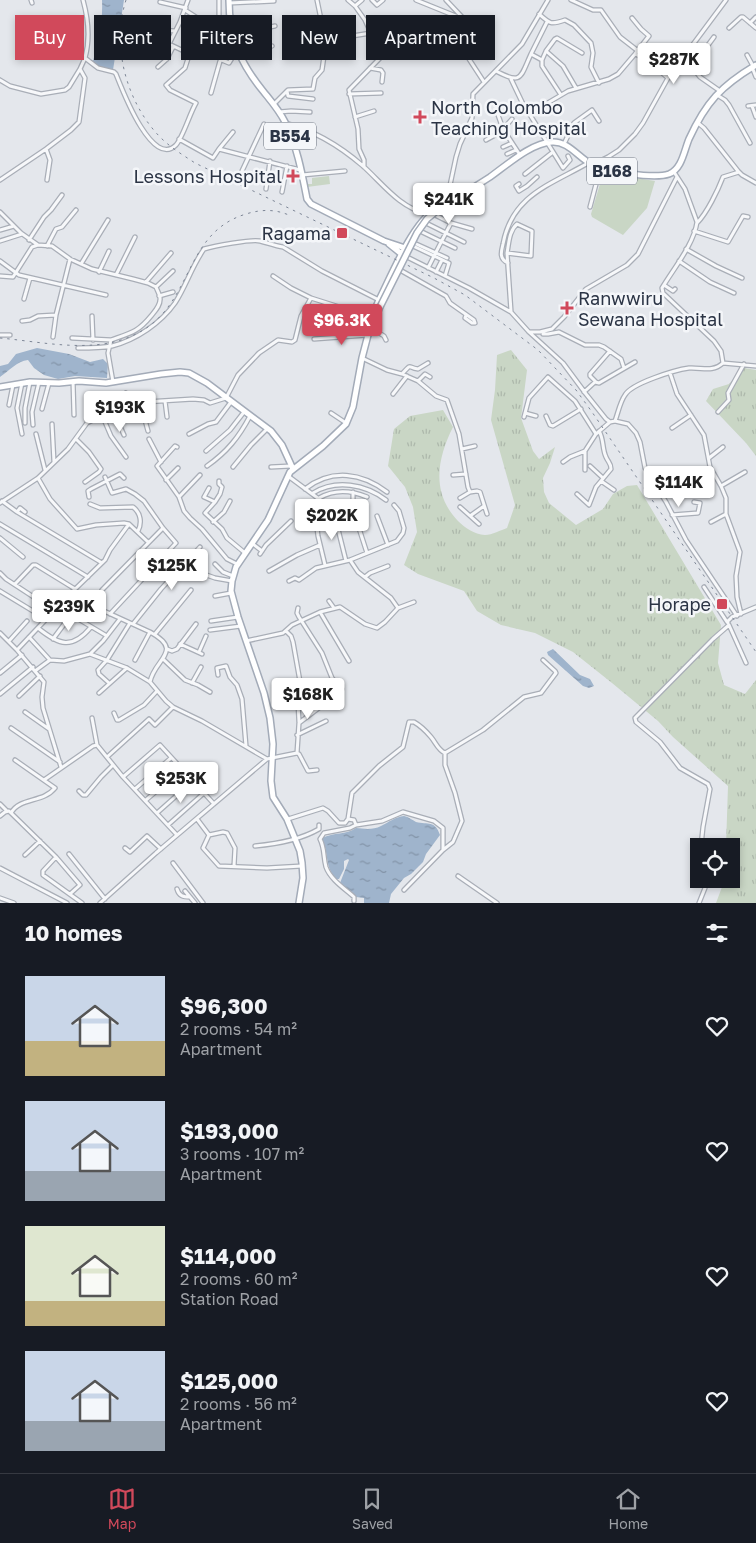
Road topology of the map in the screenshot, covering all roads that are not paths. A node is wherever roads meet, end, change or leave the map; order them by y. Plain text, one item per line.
1 (83, 0) edge
2 (188, 0) edge
3 (219, 0) edge
4 (317, 0) edge
5 (348, 0) edge
6 (362, 0) edge
7 (372, 0) edge
8 (383, 0) edge
9 (416, 0) edge
10 (446, 0) edge
11 (548, 0) edge
12 (571, 0) edge
13 (274, 1) edge
14 (726, 1) edge
15 (160, 2) dead end
16 (229, 2) edge
17 (356, 6) junction
18 (185, 9) junction
19 (539, 14) junction
20 (230, 15) edge
21 (320, 15) edge
22 (453, 15) edge
23 (460, 15) edge
24 (756, 17) edge
25 (632, 18) dead end
26 (366, 22) edge
27 (547, 22) junction
28 (750, 23) junction
29 (729, 28) dead end
30 (756, 28) edge
31 (171, 31) edge
32 (175, 31) junction
33 (714, 37) dead end
34 (173, 47) junction
35 (181, 50) edge
36 (171, 51) edge
37 (546, 51) junction
38 (582, 52) dead end
39 (637, 53) junction
40 (531, 54) junction
41 (747, 55) dead end
42 (86, 58) junction
43 (166, 60) edge
44 (188, 60) edge
45 (222, 60) edge
46 (242, 60) edge
47 (324, 60) edge
48 (379, 60) edge
49 (470, 60) edge
50 (542, 60) junction
51 (158, 66) dead end
52 (754, 66) edge
53 (370, 68) junction
54 (80, 69) junction
55 (496, 71) junction
56 (756, 77) edge
57 (668, 78) junction
58 (511, 79) junction
59 (0, 80) edge
60 (382, 82) dead end
61 (484, 82) junction
62 (599, 83) junction
63 (576, 88) junction
64 (287, 91) junction
65 (211, 93) dead end
66 (381, 93) dead end
67 (718, 93) junction
68 (349, 94) junction
69 (561, 95) junction
70 (313, 99) dead end
71 (274, 104) junction
72 (752, 106) edge
73 (374, 111) dead end
74 (279, 112) junction
75 (310, 112) dead end
76 (497, 112) dead end
77 (529, 114) junction
78 (355, 117) junction
79 (756, 117) edge
80 (512, 119) dead end
81 (598, 121) dead end
82 (286, 123) junction
83 (697, 123) junction
84 (264, 124) dead end
85 (504, 130) junction
86 (233, 132) dead end
87 (179, 139) junction
88 (486, 140) dead end
89 (548, 142) junction
90 (512, 143) junction
91 (750, 143) dead end
92 (564, 144) junction
93 (503, 147) dead end
94 (46, 149) junction
95 (219, 149) junction
96 (516, 150) junction
97 (553, 152) junction
98 (507, 154) dead end
99 (250, 156) junction
100 (520, 156) junction
101 (568, 156) dead end
102 (270, 161) junction
103 (590, 164) junction
104 (287, 166) junction
105 (364, 167) junction
106 (600, 169) junction
107 (242, 171) dead end
108 (345, 172) dead end
109 (739, 172) junction
110 (301, 173) junction
111 (525, 174) dead end
112 (675, 174) junction
113 (537, 177) dead end
114 (0, 180) edge
115 (47, 180) dead end
116 (756, 183) edge
117 (519, 184) dead end
118 (266, 190) dead end
119 (282, 192) dead end
120 (62, 195) dead end
121 (442, 207) junction
122 (590, 207) dead end
123 (76, 210) dead end
124 (0, 212) edge
125 (427, 214) junction
126 (435, 214) junction
127 (748, 217) dead end
128 (108, 220) dead end
129 (426, 223) junction
130 (450, 223) junction
131 (697, 223) junction
132 (14, 226) junction
133 (472, 229) dead end
134 (0, 230) edge
135 (420, 231) junction
136 (694, 231) junction
137 (22, 234) junction
138 (445, 234) junction
139 (135, 236) dead end
140 (29, 240) junction
141 (0, 241) edge
142 (384, 241) junction
143 (441, 242) junction
144 (464, 242) dead end
145 (38, 245) junction
146 (46, 246) junction
147 (410, 247) junction
148 (455, 248) dead end
149 (686, 249) junction
150 (109, 251) dead end
151 (171, 253) dead end
152 (507, 253) junction
153 (435, 255) junction
154 (404, 256) junction
155 (447, 258) dead end
156 (70, 259) junction
157 (442, 260) junction
158 (0, 261) edge
159 (679, 261) junction
160 (508, 263) junction
161 (81, 264) junction
162 (428, 268) junction
163 (400, 270) junction
164 (174, 271) dead end
165 (99, 272) junction
166 (436, 272) junction
167 (16, 273) junction
168 (116, 275) junction
169 (0, 276) edge
170 (273, 276) dead end
171 (445, 276) junction
172 (30, 278) junction
173 (742, 278) dead end
174 (146, 282) junction
175 (664, 285) junction
176 (63, 286) junction
177 (156, 287) junction
178 (675, 289) dead end
179 (173, 292) dead end
180 (734, 293) dead end
181 (106, 295) dead end
182 (159, 296) junction
183 (311, 298) junction
184 (24, 299) dead end
185 (379, 300) junction
186 (511, 312) junction
187 (466, 315) dead end
188 (56, 316) junction
189 (92, 316) dead end
190 (375, 316) junction
191 (22, 321) dead end
192 (370, 328) junction
193 (529, 332) junction
194 (540, 332) junction
195 (0, 335) edge
196 (10, 335) dead end
197 (368, 335) junction
198 (53, 337) dead end
199 (72, 338) dead end
200 (314, 339) dead end
201 (93, 340) junction
202 (111, 340) junction
203 (386, 340) dead end
204 (110, 346) junction
205 (78, 348) dead end
206 (610, 352) junction
207 (362, 358) junction
208 (635, 362) dead end
209 (428, 363) dead end
210 (722, 363) junction
211 (744, 364) junction
212 (756, 366) edge
213 (624, 368) junction
214 (670, 373) junction
215 (402, 374) junction
216 (408, 376) junction
217 (430, 377) dead end
218 (73, 381) junction
219 (418, 381) junction
220 (30, 382) junction
221 (39, 382) junction
222 (113, 382) junction
223 (596, 382) junction
224 (22, 383) junction
225 (49, 383) junction
226 (13, 385) junction
227 (0, 387) edge
228 (584, 392) junction
229 (126, 393) dead end
230 (393, 394) dead end
231 (226, 398) junction
232 (165, 401) junction
233 (231, 402) junction
234 (137, 403) junction
235 (9, 405) dead end
236 (42, 409) dead end
237 (581, 409) junction
238 (113, 411) junction
239 (244, 412) junction
240 (718, 412) dead end
241 (331, 413) dead end
242 (102, 415) junction
243 (691, 415) junction
244 (74, 416) dead end
245 (250, 416) junction
246 (536, 416) dead end
247 (546, 416) dead end
248 (167, 417) dead end
249 (615, 421) junction
250 (610, 422) junction
251 (25, 423) dead end
252 (33, 424) dead end
253 (52, 424) dead end
254 (346, 424) junction
255 (672, 428) dead end
256 (267, 429) junction
257 (148, 431) dead end
258 (599, 431) junction
259 (22, 434) dead end
260 (36, 434) dead end
261 (124, 434) dead end
262 (189, 434) dead end
263 (596, 434) junction
264 (149, 438) dead end
265 (76, 439) junction
266 (475, 446) dead end
267 (176, 447) dead end
268 (723, 447) dead end
269 (462, 449) junction
270 (206, 451) dead end
271 (585, 451) junction
272 (126, 457) dead end
273 (709, 458) junction
274 (54, 462) junction
275 (162, 462) junction
276 (562, 462) dead end
277 (207, 466) dead end
278 (590, 466) dead end
279 (233, 467) dead end
280 (270, 467) dead end
281 (178, 468) dead end
282 (292, 468) junction
283 (46, 470) junction
284 (585, 470) dead end
285 (745, 472) dead end
286 (466, 474) junction
287 (200, 475) dead end
288 (453, 475) dead end
289 (288, 476) junction
290 (105, 477) dead end
291 (38, 478) junction
292 (124, 478) dead end
293 (166, 480) junction
294 (602, 480) junction
295 (107, 481) junction
296 (219, 481) dead end
297 (84, 482) dead end
298 (721, 486) junction
299 (209, 488) dead end
300 (305, 489) junction
301 (614, 490) dead end
302 (353, 492) junction
303 (387, 492) dead end
304 (470, 492) junction
305 (312, 493) junction
306 (577, 494) dead end
307 (88, 497) dead end
308 (179, 497) junction
309 (367, 497) dead end
310 (319, 498) junction
311 (460, 498) dead end
312 (386, 500) dead end
313 (230, 501) dead end
314 (1, 502) edge
315 (215, 502) junction
316 (694, 502) dead end
317 (345, 503) dead end
318 (353, 503) junction
319 (90, 504) dead end
320 (362, 504) dead end
321 (394, 505) dead end
322 (484, 506) junction
323 (460, 507) dead end
324 (17, 512) junction
325 (25, 512) dead end
326 (487, 514) dead end
327 (726, 514) junction
328 (672, 515) junction
329 (377, 516) dead end
330 (470, 516) junction
331 (335, 517) dead end
332 (356, 519) dead end
333 (291, 521) dead end
334 (213, 522) junction
335 (711, 522) dead end
336 (0, 524) edge
337 (128, 524) junction
338 (480, 524) dead end
339 (162, 528) junction
340 (138, 531) junction
341 (0, 538) edge
342 (148, 542) junction
343 (253, 544) junction
344 (320, 545) junction
345 (388, 545) junction
346 (200, 547) dead end
347 (246, 553) junction
348 (367, 553) junction
349 (23, 557) dead end
350 (348, 560) junction
351 (102, 563) junction
352 (215, 564) dead end
353 (237, 564) junction
354 (325, 565) junction
355 (388, 566) dead end
356 (269, 571) dead end
357 (0, 573) edge
358 (201, 573) dead end
359 (88, 577) junction
360 (365, 577) junction
361 (232, 578) junction
362 (289, 581) dead end
363 (14, 584) junction
364 (704, 587) dead end
365 (75, 589) junction
366 (191, 590) dead end
367 (0, 591) edge
368 (232, 593) junction
369 (69, 595) junction
370 (215, 596) dead end
371 (329, 601) dead end
372 (414, 602) dead end
373 (94, 606) junction
374 (58, 607) junction
375 (756, 607) edge
376 (298, 608) dead end
377 (334, 608) junction
378 (398, 608) junction
379 (55, 611) junction
380 (320, 612) junction
381 (110, 614) junction
382 (71, 615) junction
383 (739, 615) junction
384 (238, 617) junction
385 (46, 619) junction
386 (120, 619) junction
387 (27, 621) dead end
388 (212, 621) dead end
389 (301, 621) junction
390 (132, 624) junction
391 (196, 624) dead end
392 (728, 624) junction
393 (241, 626) junction
394 (92, 627) junction
395 (38, 628) junction
396 (210, 630) dead end
397 (286, 631) junction
398 (150, 632) junction
399 (0, 633) edge
400 (155, 634) junction
401 (107, 636) junction
402 (206, 636) dead end
403 (29, 637) junction
404 (53, 639) junction
405 (9, 641) junction
406 (246, 641) junction
407 (180, 644) junction
408 (17, 650) junction
409 (167, 650) junction
410 (90, 654) junction
411 (22, 655) junction
412 (163, 659) junction
413 (50, 660) junction
414 (107, 660) junction
415 (134, 660) dead end
416 (543, 660) dead end
417 (349, 661) dead end
418 (746, 663) dead end
419 (201, 667) dead end
420 (127, 668) junction
421 (34, 669) junction
422 (0, 673) edge
423 (218, 675) dead end
424 (40, 676) junction
425 (150, 682) junction
426 (109, 683) junction
427 (192, 683) junction
428 (301, 687) dead end
429 (157, 691) junction
430 (210, 692) dead end
431 (100, 693) dead end
432 (0, 694) edge
433 (19, 696) dead end
434 (309, 696) dead end
435 (173, 707) junction
436 (25, 712) dead end
437 (114, 713) dead end
438 (92, 718) dead end
439 (326, 721) dead end
440 (299, 723) junction
441 (11, 728) dead end
442 (49, 729) junction
443 (297, 735) junction
444 (97, 745) junction
445 (246, 746) junction
446 (445, 753) junction
447 (297, 754) junction
448 (107, 757) junction
449 (171, 758) junction
450 (270, 758) junction
451 (15, 760) dead end
452 (60, 763) junction
453 (114, 765) junction
454 (61, 767) junction
455 (182, 769) junction
456 (318, 770) dead end
457 (123, 777) junction
458 (44, 780) junction
459 (192, 781) junction
460 (135, 789) junction
461 (79, 791) dead end
462 (204, 793) junction
463 (146, 800) junction
464 (0, 804) edge
465 (214, 804) junction
466 (9, 812) junction
467 (157, 813) junction
468 (0, 816) edge
469 (197, 819) junction
470 (287, 819) junction
471 (348, 819) junction
472 (168, 825) junction
473 (319, 825) dead end
474 (356, 825) junction
475 (178, 835) junction
476 (209, 835) junction
477 (702, 838) edge
478 (295, 839) junction
479 (40, 841) junction
480 (254, 846) dead end
481 (125, 848) dead end
482 (161, 849) junction
483 (443, 850) junction
484 (70, 854) dead end
485 (25, 855) dead end
486 (56, 857) junction
487 (173, 863) dead end
488 (234, 866) junction
489 (302, 866) junction
490 (0, 868) edge
491 (458, 876) dead end
492 (705, 888) edge
493 (176, 889) dead end
494 (404, 890) dead end
495 (185, 891) dead end
496 (70, 894) junction
497 (190, 896) junction
498 (0, 898) edge
499 (105, 899) junction
500 (354, 901) dead end
501 (14, 903) edge
502 (67, 903) edge
503 (82, 903) edge
504 (100, 903) edge
505 (195, 903) edge
506 (203, 903) edge
507 (298, 903) edge
508 (497, 903) edge
509 (699, 903) edge

1 - 42 street
2 - 18 street
3 - 18 street
4 - 21 street
5 - 17 street
6 - 17 street
7 - 8 street
9 - 22 street
10 - 23 street
11 - 19 street
12 - 39 street
13 - 16 street
14 - 57 street
15 - 18 street
16 - 20 main road, B554
17 - 26 street
18 - 32 street
19 - 27 street
19 - 55 street
24 - 28 street
25 - 39 street
27 - 40 street
27 - 62 street
28 - 29 street
28 - 30 street
31 - 32 street
32 - 34 street
33 - 67 street
34 - 35 street
34 - 36 street
37 - 38 street
37 - 50 street
37 - 63 street
39 - 57 street
39 - 62 street
40 - 50 street
40 - 58 street
41 - 52 street
42 - 54 street
42 - 87 street
43 - 51 street
44 - 87 street
45 - 65 street
46 - 71 main road, B554
47 - 64 street
48 - 53 street
49 - 61 street
50 - 69 street
52 - 56 street
52 - 67 main road
53 - 60 street
53 - 68 street
54 - 59 street
54 - 94 street
55 - 58 street
55 - 61 street
57 - 103 street
58 - 77 street
61 - 121 street
62 - 63 street
63 - 69 street
64 - 70 street
64 - 71 street
66 - 68 street
67 - 83 main road
67 - 91 street
68 - 78 street
69 - 77 street
71 - 74 main road, B554
72 - 79 street
73 - 78 street
74 - 75 street
74 - 82 main road, B554
76 - 85 street
77 - 89 street
78 - 105 street
80 - 85 street
81 - 92 street
82 - 105 street
82 - 110 main road, B554
83 - 109 street
83 - 112 main road
84 - 99 street
85 - 88 street
85 - 90 street
86 - 95 street
87 - 95 street
89 - 92 main road, B168
89 - 97 street
89 - 100 main road
90 - 93 street
90 - 96 street
92 - 103 main road, B168
94 - 114 street
94 - 115 street
95 - 99 street
96 - 98 street
96 - 100 street
97 - 101 street
97 - 111 street
99 - 102 street
99 - 107 street
100 - 121 main road
102 - 104 street
102 - 118 street
103 - 106 main road, B168
103 - 160 street
104 - 110 street
104 - 119 street
105 - 125 street
106 - 112 main road, B168
106 - 122 street
108 - 110 street
109 - 116 street
109 - 131 street
110 - 142 main road, B554
112 - 131 street
112 - 194 street
113 - 117 street
120 - 140 street
121 - 125 main road
121 - 126 main road
121 - 190 main road, bridge
123 - 146 street
124 - 132 street
125 - 147 main road
126 - 129 main road
126 - 130 street
127 - 136 street
128 - 161 street
129 - 135 main road
129 - 138 street
130 - 133 street
130 - 138 street
131 - 136 street
132 - 134 street
132 - 137 street
135 - 143 street
135 - 147 main road
136 - 149 street
137 - 140 street
137 - 141 street
138 - 143 street
138 - 144 street
139 - 168 street
140 - 145 street
142 - 147 main road, B554
142 - 154 main road, B554
143 - 148 street
143 - 153 street
145 - 146 street
145 - 167 street
146 - 156 street
147 - 153 street
147 - 154 main road
149 - 159 street
149 - 173 street
150 - 165 street
151 - 174 street
152 - 152 street
152 - 160 street
153 - 155 street
153 - 157 street
153 - 162 street
154 - 162 street
154 - 163 main road
154 - 185 main road
156 - 161 street
156 - 176 street
157 - 166 street
157 - 171 street
158 - 167 street
159 - 175 street
159 - 180 street
160 - 186 street
161 - 165 street
162 - 166 street
163 - 187 street
163 - 190 main road
164 - 177 street
165 - 168 street
166 - 171 street
167 - 169 street
167 - 172 street
168 - 174 street
170 - 183 street
171 - 186 street
172 - 176 street
172 - 184 street
174 - 177 street
175 - 178 street
175 - 210 street
176 - 181 street
176 - 188 street
177 - 182 street
179 - 182 street
182 - 202 street
183 - 190 street
183 - 231 street
185 - 190 main road
185 - 204 street
186 - 193 street
188 - 191 street
188 - 198 street
189 - 201 street
190 - 192 main road
192 - 197 main road
192 - 203 street
193 - 194 street
193 - 228 street
194 - 206 street
195 - 196 street
197 - 200 street
197 - 207 main road
199 - 201 street
201 - 202 street
202 - 204 street
204 - 205 street
204 - 222 street
206 - 213 street
206 - 223 street
207 - 215 street
207 - 254 main road
208 - 213 street
209 - 215 street
210 - 211 street
210 - 214 street
211 - 212 street
211 - 240 street
213 - 223 street
214 - 243 street
214 - 249 street
215 - 216 street
216 - 219 street
216 - 230 street
217 - 219 street
218 - 222 main road
218 - 225 main road
218 - 244 street
219 - 269 street
220 - 221 main road
220 - 224 main road
220 - 251 street
221 - 225 main road
221 - 252 street
222 - 231 main road
223 - 228 street
224 - 226 main road
224 - 259 street
225 - 236 street
226 - 227 main road
226 - 235 street
228 - 250 street
229 - 234 street
231 - 232 street
231 - 233 main road
232 - 234 street
232 - 248 street
233 - 239 main road
233 - 262 street
234 - 238 street
234 - 257 street
237 - 246 street
237 - 247 street
237 - 263 street
238 - 242 street
238 - 261 street
239 - 245 main road
239 - 270 street
241 - 254 street
242 - 265 street
242 - 272 street
243 - 255 street
243 - 273 street
245 - 256 main road
245 - 277 street
249 - 250 street
249 - 328 street
250 - 258 street
253 - 274 street
254 - 282 main road
256 - 279 street
256 - 282 main road
258 - 263 street
258 - 294 street
260 - 283 street
263 - 271 street
264 - 275 street
265 - 274 street
265 - 297 street
266 - 269 street
267 - 275 street
268 - 273 street
269 - 286 street
271 - 276 street
271 - 284 street
273 - 298 street
274 - 283 street
275 - 293 street
278 - 294 street
280 - 282 street
281 - 293 street
282 - 289 main road
283 - 291 street
285 - 298 street
286 - 288 street
286 - 304 street
287 - 308 street
289 - 300 street
289 - 343 main road
290 - 295 street
291 - 314 street
291 - 337 street
292 - 295 street
293 - 308 street
294 - 301 street
294 - 306 street
295 - 307 street
295 - 339 street
296 - 315 street
298 - 327 street
299 - 315 street
300 - 303 street
300 - 305 street
302 - 309 street
302 - 310 street
302 - 318 street
304 - 311 street
304 - 322 street
305 - 310 street
305 - 312 street
308 - 353 street
310 - 344 street
313 - 334 street
314 - 324 street
315 - 334 street
316 - 328 street
317 - 318 street
318 - 320 street
319 - 340 street
321 - 345 street
322 - 326 street
322 - 330 street
323 - 330 street
324 - 325 street
324 - 351 street
327 - 335 street
327 - 383 street
328 - 383 street
329 - 345 street
330 - 338 street
331 - 350 street
332 - 348 street
333 - 343 street
334 - 347 street
336 - 359 street
337 - 340 street
337 - 351 street
339 - 342 street
339 - 381 street
340 - 342 street
341 - 349 street
342 - 373 street
343 - 347 main road
344 - 354 street
344 - 356 street
345 - 348 street
346 - 390 street
347 - 353 main road
348 - 350 street
350 - 354 street
350 - 360 street
351 - 359 street
352 - 361 street
353 - 361 main road
354 - 362 street
355 - 360 street
357 - 363 street
358 - 361 street
359 - 365 street
360 - 378 street
361 - 368 main road
363 - 365 street
363 - 379 street
364 - 392 street
365 - 369 street
366 - 400 street
367 - 385 street
368 - 370 street
368 - 384 main road
369 - 373 street
369 - 374 street
371 - 377 street
372 - 378 street
373 - 381 street
374 - 379 street
374 - 382 street
375 - 383 street
376 - 389 street
377 - 378 street
377 - 380 street
379 - 385 street
380 - 389 street
380 - 417 street
381 - 386 street
382 - 394 street
382 - 404 street
383 - 392 street
384 - 388 street
384 - 393 main road
385 - 395 street
386 - 390 street
386 - 401 street
387 - 405 street
389 - 397 street
389 - 440 street
390 - 398 street
390 - 414 street
391 - 407 street
392 - 418 street
392 - 477 street
393 - 396 street
393 - 406 main road
394 - 401 street
394 - 404 street
395 - 403 street
395 - 404 street
397 - 406 street
397 - 428 street
398 - 400 street
398 - 415 street
399 - 405 street
400 - 409 street
401 - 410 street
402 - 407 street
403 - 408 street
403 - 413 street
405 - 408 street
406 - 450 main road
407 - 409 street
408 - 411 street
409 - 412 street
410 - 413 street
410 - 414 street
411 - 421 street
411 - 422 street
412 - 425 street
412 - 427 street
413 - 421 street
414 - 420 street
414 - 426 street
416 - 446 street
419 - 427 street
420 - 425 street
420 - 426 street
421 - 424 street
421 - 432 street
423 - 445 street
424 - 433 street
424 - 442 street
425 - 429 street
426 - 431 street
427 - 430 street
429 - 435 street
429 - 437 street
434 - 440 street
435 - 445 street
435 - 448 street
436 - 442 street
438 - 444 street
439 - 443 street
440 - 443 street
441 - 452 street
442 - 452 street
443 - 447 street
444 - 448 street
444 - 454 street
445 - 450 street
446 - 471 street
446 - 483 street
447 - 450 street
447 - 456 street
448 - 453 street
449 - 455 street
449 - 457 street
449 - 460 street
450 - 465 street
450 - 470 main road
451 - 458 street
452 - 454 street
453 - 457 street
453 - 461 street
454 - 458 street
455 - 459 street
455 - 463 street
457 - 460 street
458 - 466 street
459 - 462 street
459 - 467 street
460 - 463 street
462 - 465 street
462 - 472 street
463 - 467 street
464 - 466 street
465 - 469 street
466 - 468 street
466 - 479 street
467 - 472 street
469 - 475 street
469 - 476 street
470 - 471 street
470 - 478 main road
471 - 474 street
472 - 475 street
473 - 478 street
474 - 483 street
474 - 500 street
475 - 482 street
476 - 488 street
476 - 488 street
478 - 480 street
478 - 489 main road
479 - 485 street
479 - 486 street
481 - 482 street
482 - 499 street
483 - 494 street
484 - 499 street
486 - 496 street
486 - 496 street
487 - 506 street
488 - 489 street
489 - 507 main road
490 - 502 street
491 - 508 street
492 - 509 street
493 - 497 street
495 - 497 street
496 - 503 street
497 - 505 street
498 - 501 street
499 - 504 street

